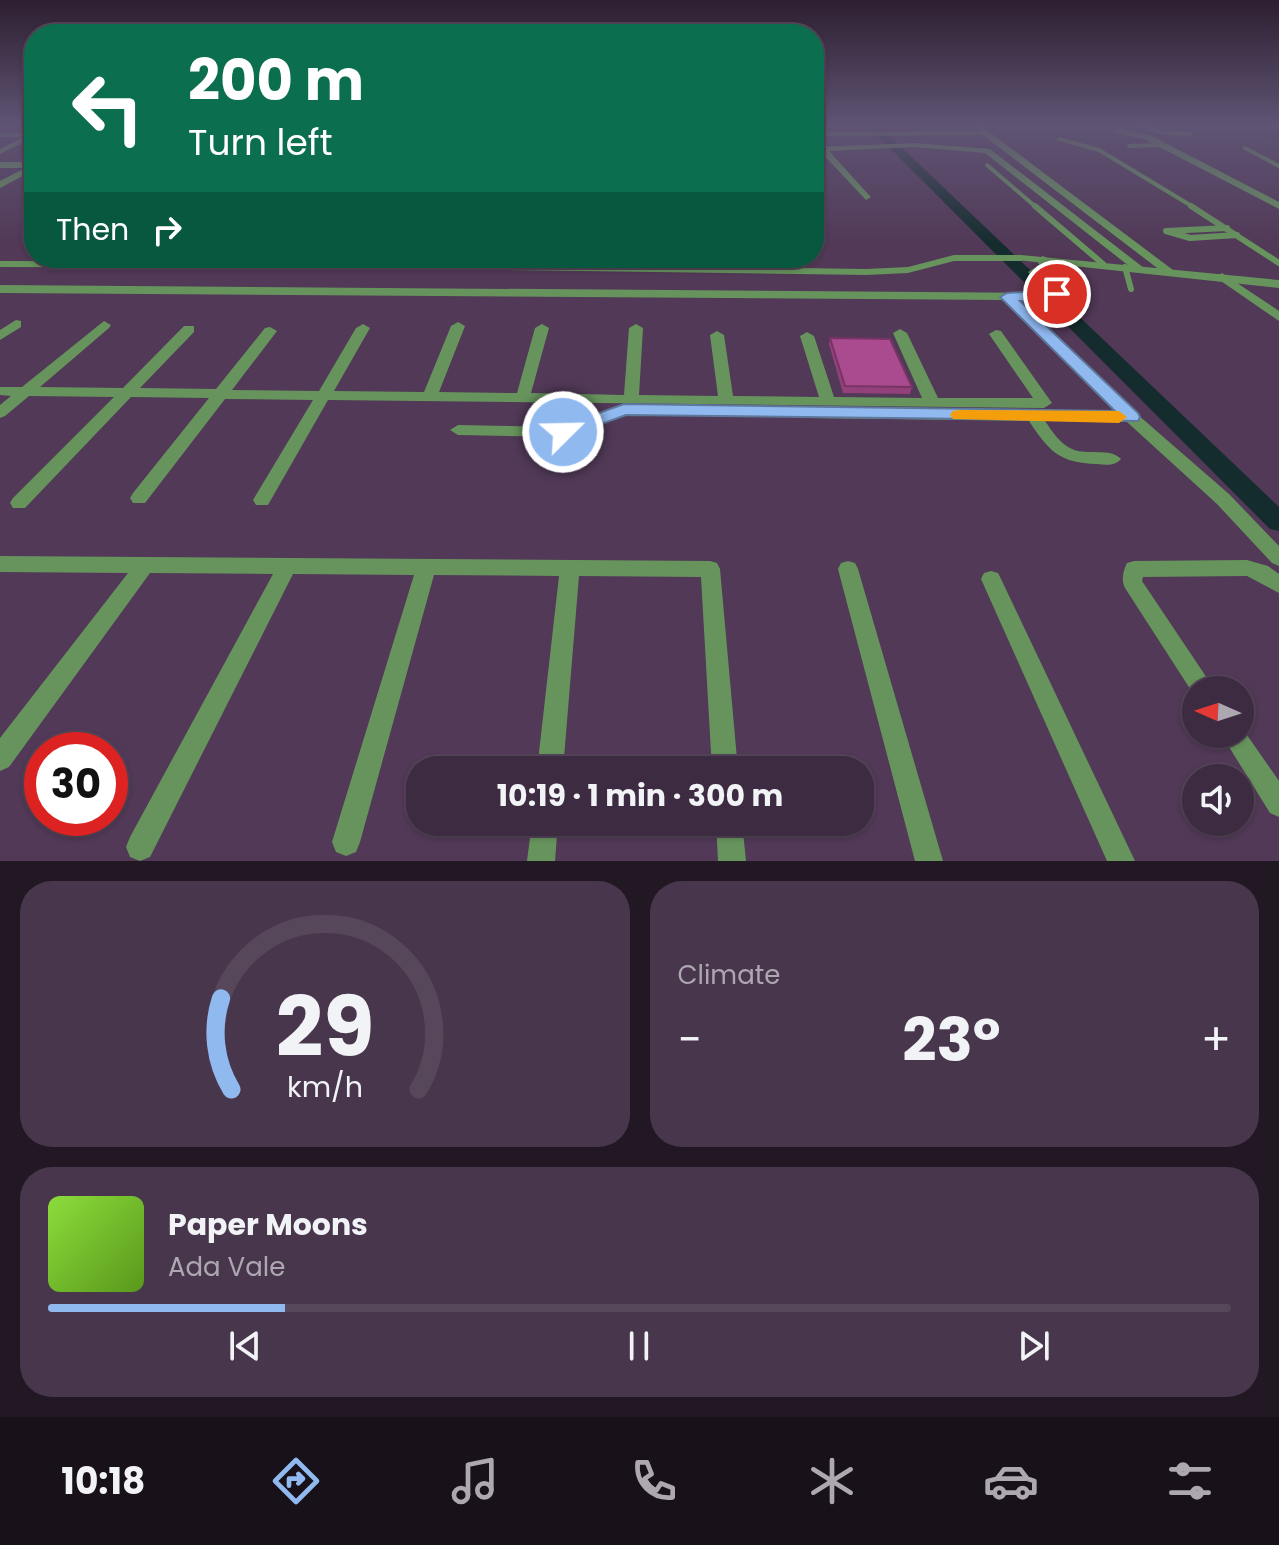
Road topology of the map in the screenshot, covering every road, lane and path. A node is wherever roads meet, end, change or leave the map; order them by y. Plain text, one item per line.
1 (834, 165) edge
2 (987, 165) dead end
3 (1005, 165) edge
4 (1030, 165) edge
5 (1124, 165) edge
6 (1201, 165) edge
7 (24, 172) edge
8 (0, 185) edge
9 (866, 197) dead end
10 (1279, 206) edge
11 (1227, 228) junction
12 (1238, 235) junction
13 (1043, 259) junction
14 (1279, 263) edge
15 (0, 264) edge
16 (24, 264) edge
17 (1103, 264) junction
18 (1131, 267) junction
19 (594, 268) edge
20 (1169, 272) junction
21 (1222, 277) junction
22 (1279, 284) edge
23 (0, 289) edge
24 (1131, 289) dead end
25 (1012, 297) junction
26 (1279, 317) edge
27 (16, 324) dead end
28 (104, 325) dead end
29 (458, 326) dead end
30 (363, 328) dead end
31 (542, 328) dead end
32 (636, 328) dead end
33 (189, 329) dead end
34 (270, 331) dead end
35 (900, 333) dead end
36 (996, 334) dead end
37 (717, 335) dead end
38 (0, 336) edge
39 (807, 336) dead end
40 (0, 391) edge
41 (26, 391) junction
42 (127, 391) junction
43 (224, 392) junction
44 (322, 394) junction
45 (430, 396) junction
46 (523, 397) junction
47 (631, 398) junction
48 (726, 401) junction
49 (828, 402) junction
50 (932, 402) junction
51 (0, 413) edge
52 (1034, 416) junction
53 (1131, 417) junction
54 (458, 430) dead end
55 (1113, 459) dead end
56 (139, 498) dead end
57 (262, 500) dead end
58 (19, 503) dead end
59 (1279, 558) edge
60 (0, 564) edge
61 (145, 565) junction
62 (287, 566) junction
63 (427, 566) junction
64 (570, 568) junction
65 (848, 569) dead end
66 (991, 579) dead end
67 (1279, 585) edge
68 (1194, 676) edge
69 (1242, 748) edge
70 (551, 756) edge
71 (724, 756) edge
72 (0, 758) edge
73 (1279, 804) edge
74 (544, 836) edge
75 (730, 836) edge
76 (346, 842) dead end
77 (140, 847) dead end
78 (541, 861) edge
79 (732, 861) edge
80 (929, 861) edge
81 (1121, 861) edge

1 - 9 street
2 - 17 lane
3 - 18 street
4 - 20 street
5 - 11 lane
6 - 10 street
7 - 8 street
11 - 12 lane
11 - 12 lane
12 - 14 lane
13 - 17 street
13 - 19 street
13 - 25 street
15 - 16 street
17 - 18 street
18 - 20 street
18 - 24 lane
20 - 21 street
21 - 22 street
21 - 26 street
23 - 25 street
25 - 53 street
27 - 38 street
28 - 41 street
29 - 45 street
30 - 44 street
31 - 46 street
32 - 47 street
33 - 42 street
34 - 43 street
35 - 50 street
36 - 50 street
37 - 48 street
39 - 49 street
40 - 41 street
41 - 42 street
41 - 51 street
42 - 43 street
42 - 58 street
43 - 44 street
43 - 56 street
44 - 45 street
44 - 57 street
45 - 46 street
46 - 47 street
47 - 48 street
48 - 49 street
49 - 50 street
52 - 53 street
52 - 54 street
52 - 55 street
53 - 59 street
60 - 61 street
61 - 62 street
61 - 72 street
62 - 63 street
62 - 77 street
63 - 64 street
63 - 76 street
64 - 70 street
64 - 71 street
65 - 80 street
66 - 81 street
67 - 68 street
69 - 73 street
74 - 78 street
75 - 79 street

